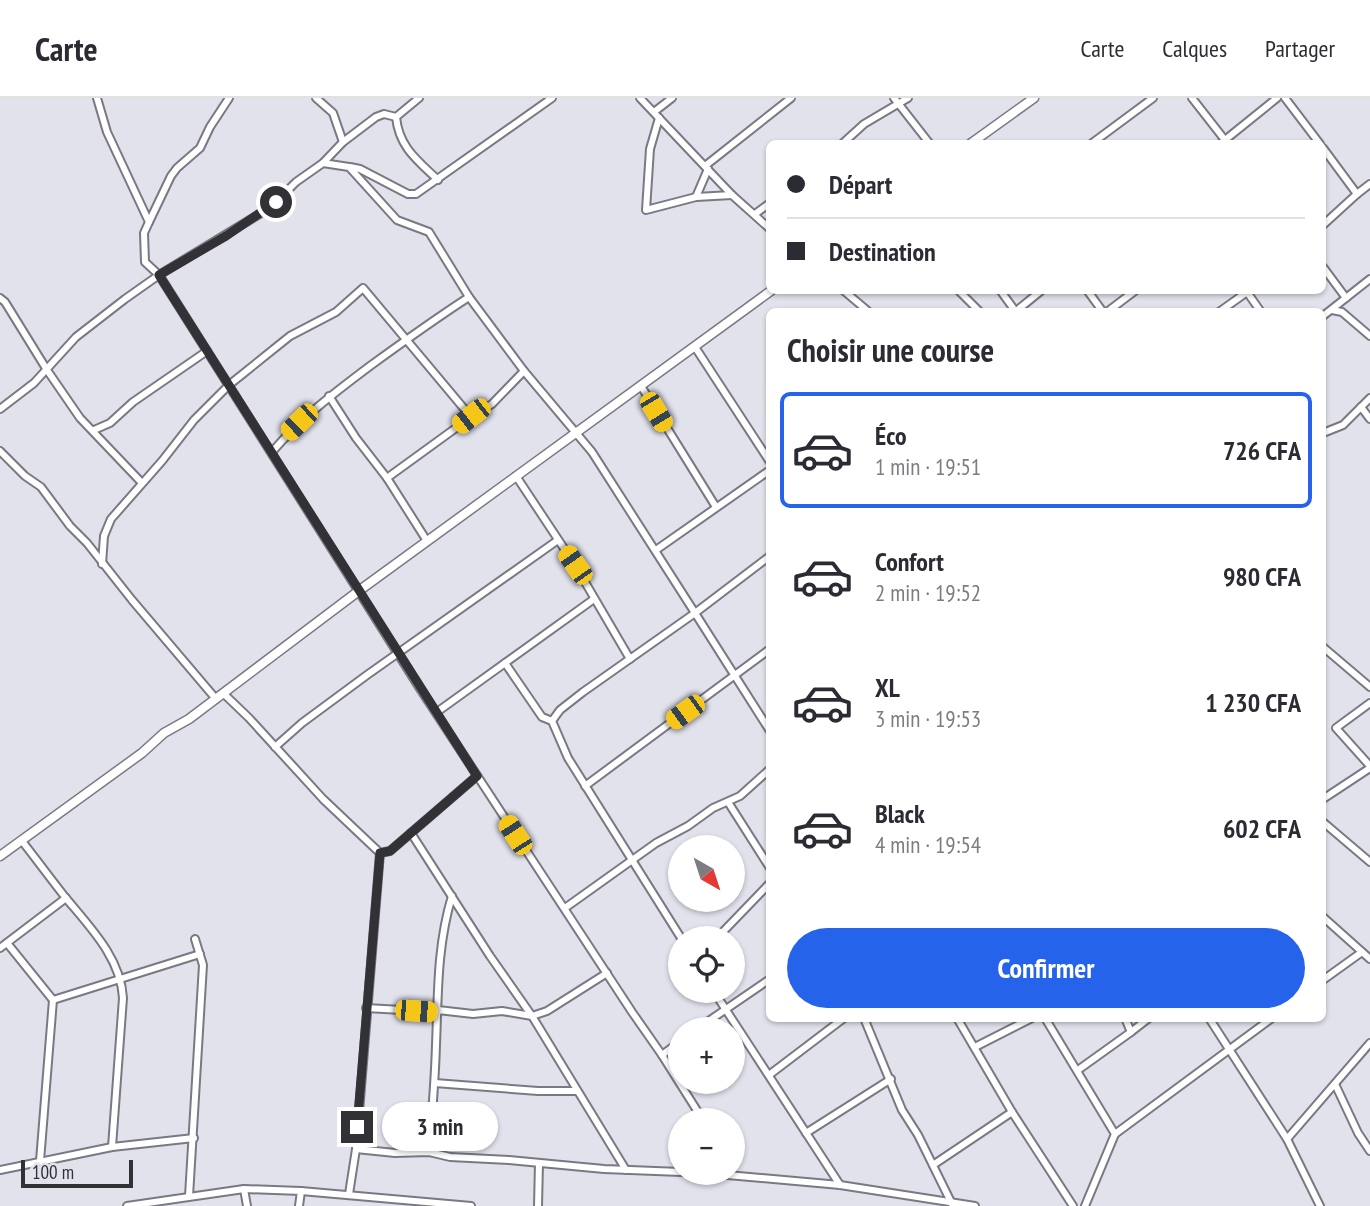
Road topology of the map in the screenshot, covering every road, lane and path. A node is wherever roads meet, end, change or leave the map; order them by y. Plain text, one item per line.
1 (97, 98) edge
2 (229, 98) edge
3 (316, 98) edge
4 (419, 98) edge
5 (552, 98) edge
6 (640, 98) edge
7 (672, 98) edge
8 (791, 98) edge
9 (894, 98) edge
10 (908, 98) edge
11 (1034, 98) edge
12 (1153, 98) edge
13 (1192, 98) edge
14 (1277, 98) edge
15 (1285, 98) edge
16 (899, 105) junction
17 (657, 115) junction
18 (396, 117) junction
19 (846, 140) edge
20 (927, 140) edge
21 (976, 140) edge
22 (1096, 140) edge
23 (1223, 140) edge
24 (1226, 140) edge
25 (1317, 140) edge
26 (343, 142) junction
27 (1326, 152) edge
28 (323, 163) junction
29 (349, 167) junction
30 (707, 168) junction
31 (438, 180) junction
32 (1370, 184) edge
33 (1357, 194) junction
34 (732, 195) junction
35 (696, 197) junction
36 (766, 207) edge
37 (755, 214) junction
38 (149, 222) junction
39 (1326, 222) edge
40 (766, 225) edge
41 (1326, 271) edge
42 (159, 275) junction
43 (1370, 279) edge
44 (767, 294) edge
45 (848, 294) edge
46 (962, 294) edge
47 (1002, 294) edge
48 (1037, 294) edge
49 (1090, 294) edge
50 (1130, 294) edge
51 (1244, 294) edge
52 (468, 297) junction
53 (0, 298) edge
54 (1346, 298) junction
55 (864, 308) edge
56 (976, 308) edge
57 (1014, 308) edge
58 (1020, 308) edge
59 (1102, 308) edge
60 (1111, 308) edge
61 (1225, 308) edge
62 (1332, 310) junction
63 (1326, 314) edge
64 (1370, 336) edge
65 (406, 339) junction
66 (695, 347) junction
67 (207, 351) junction
68 (47, 370) junction
69 (524, 371) junction
70 (229, 385) junction
71 (641, 386) junction
72 (329, 396) junction
73 (1370, 398) edge
74 (1361, 407) junction
75 (0, 409) edge
76 (471, 416) junction
77 (1370, 418) edge
78 (94, 430) junction
79 (1326, 432) edge
80 (577, 433) junction
81 (0, 451) edge
82 (272, 452) junction
83 (766, 456) edge
84 (766, 473) edge
85 (516, 476) junction
86 (387, 478) junction
87 (142, 483) junction
88 (716, 507) junction
89 (558, 540) junction
90 (427, 541) junction
91 (656, 550) junction
92 (766, 559) edge
93 (102, 564) junction
94 (359, 590) junction
95 (594, 599) junction
96 (695, 613) junction
97 (1326, 650) edge
98 (399, 652) junction
99 (766, 652) edge
100 (630, 659) junction
101 (505, 663) junction
102 (735, 676) junction
103 (1370, 687) edge
104 (219, 696) junction
105 (1370, 703) edge
106 (437, 712) junction
107 (552, 721) junction
108 (766, 725) edge
109 (275, 747) junction
110 (1370, 767) edge
111 (766, 773) edge
112 (477, 776) junction
113 (585, 786) junction
114 (1326, 797) edge
115 (728, 802) junction
116 (1326, 825) edge
117 (411, 833) junction
118 (22, 841) junction
119 (380, 853) junction
120 (0, 856) edge
121 (632, 861) junction
122 (766, 862) edge
123 (1370, 862) edge
124 (766, 887) edge
125 (452, 896) junction
126 (66, 898) junction
127 (565, 908) junction
128 (1326, 920) edge
129 (673, 926) edge
130 (729, 926) edge
131 (195, 939) dead end
132 (7, 943) junction
133 (0, 948) edge
134 (1362, 952) junction
135 (200, 954) junction
136 (1370, 959) edge
137 (607, 973) junction
138 (1326, 979) edge
139 (121, 981) junction
140 (766, 982) edge
141 (53, 1000) junction
142 (721, 1003) edge
143 (366, 1008) junction
144 (726, 1010) junction
145 (438, 1011) junction
146 (532, 1016) junction
147 (715, 1017) edge
148 (839, 1022) edge
149 (866, 1022) edge
150 (959, 1022) edge
151 (1024, 1022) edge
152 (1048, 1022) edge
153 (1127, 1022) edge
154 (1144, 1022) edge
155 (1212, 1022) edge
156 (1267, 1022) edge
157 (1131, 1032) junction
158 (1370, 1043) edge
159 (975, 1047) junction
160 (1229, 1050) junction
161 (668, 1051) edge
162 (662, 1055) junction
163 (1078, 1070) junction
164 (769, 1075) junction
165 (891, 1079) junction
166 (435, 1083) junction
167 (1335, 1084) junction
168 (577, 1091) junction
169 (695, 1108) edge
170 (1012, 1112) junction
171 (806, 1133) junction
172 (1115, 1134) junction
173 (194, 1138) junction
174 (1287, 1139) junction
175 (112, 1147) junction
176 (355, 1149) junction
177 (1370, 1151) edge
178 (429, 1152) junction
179 (40, 1161) junction
180 (539, 1163) junction
181 (933, 1165) junction
182 (0, 1170) edge
183 (626, 1170) junction
184 (668, 1172) edge
185 (745, 1174) edge
186 (840, 1185) junction
187 (244, 1189) junction
188 (301, 1191) junction
189 (190, 1195) junction
190 (349, 1195) junction
191 (952, 1205) edge
192 (127, 1206) edge
193 (247, 1206) edge
194 (299, 1206) edge
195 (471, 1206) edge
196 (538, 1206) edge
197 (975, 1206) edge
198 (1073, 1206) edge
199 (1085, 1206) edge
200 (1320, 1206) edge

1 - 38 street
2 - 38 street
3 - 26 street
4 - 18 street
5 - 31 street
6 - 17 street
7 - 17 street
8 - 30 street
9 - 16 street
10 - 16 street
11 - 21 street
12 - 22 street
13 - 23 street
14 - 24 street
15 - 25 street
16 - 19 street
16 - 20 street
17 - 30 street
17 - 35 street
18 - 26 street
18 - 31 street
26 - 28 street
27 - 33 street
28 - 29 street
28 - 42 street
29 - 31 street
29 - 52 street
30 - 34 street
30 - 35 street
32 - 33 street
33 - 39 street
34 - 35 street
34 - 37 street
36 - 37 street
37 - 40 street
38 - 42 street
41 - 54 street
42 - 67 street
42 - 68 street
43 - 54 street
44 - 66 street
45 - 55 street
46 - 56 street
47 - 57 street
48 - 58 street
49 - 59 street
50 - 60 street
51 - 61 street
52 - 65 street
52 - 69 street
53 - 68 street
54 - 62 street
62 - 63 street
62 - 64 street
65 - 70 street
65 - 72 street
65 - 76 street
66 - 71 street
66 - 83 street
67 - 70 street
67 - 78 street
68 - 75 street
68 - 78 street
69 - 76 street
69 - 80 street
70 - 82 street
70 - 87 street
71 - 80 street
71 - 88 street
72 - 82 street
72 - 86 street
73 - 74 street
74 - 77 street
74 - 79 street
76 - 86 street
78 - 87 street
80 - 85 street
80 - 91 street
81 - 93 street
82 - 94 street
84 - 88 street
85 - 89 street
85 - 90 street
86 - 90 street
87 - 93 street
88 - 91 street
89 - 95 street
89 - 98 street
90 - 94 street
91 - 96 street
92 - 96 street
93 - 104 street
94 - 98 street
94 - 104 street
95 - 100 street
95 - 101 street
96 - 100 street
96 - 102 street
97 - 103 street
98 - 106 street
98 - 109 street
99 - 102 street
100 - 107 street
101 - 106 street
101 - 107 street
102 - 108 street
102 - 113 street
104 - 109 street
104 - 118 street
105 - 110 street
106 - 112 street
107 - 113 street
109 - 119 street
110 - 114 street
111 - 115 street
112 - 117 street
112 - 127 street
113 - 121 street
115 - 121 street
115 - 122 street
116 - 123 street
117 - 119 street
117 - 125 street
118 - 120 street
118 - 126 street
119 - 143 street
121 - 127 street
121 - 129 street
124 - 130 street
125 - 145 street
125 - 146 street
126 - 132 street
126 - 139 street
127 - 137 street
128 - 134 street
131 - 135 street
132 - 133 street
132 - 141 street
134 - 136 street
134 - 138 street
135 - 139 street
135 - 173 street
137 - 146 street
137 - 162 street
139 - 141 street
139 - 175 street
140 - 144 street
141 - 179 street
142 - 144 street
143 - 145 street
143 - 176 street
144 - 147 street
144 - 164 street
145 - 146 street
145 - 166 street
146 - 168 street
148 - 164 street
149 - 165 street
150 - 159 street
151 - 159 street
152 - 163 street
153 - 157 street
154 - 157 street
155 - 160 street
156 - 160 street
157 - 163 street
158 - 167 street
159 - 170 street
160 - 172 street
160 - 174 street
161 - 162 street
162 - 169 street
163 - 172 street
164 - 171 street
165 - 171 street
165 - 181 street
166 - 168 street
166 - 178 street
167 - 174 street
167 - 177 street
168 - 183 street
170 - 181 street
170 - 198 street
171 - 186 street
172 - 199 street
173 - 175 street
173 - 189 street
174 - 200 street
175 - 179 street
176 - 178 street
176 - 190 street
178 - 180 street
179 - 182 street
180 - 183 street
180 - 196 street
181 - 191 street
183 - 184 street
185 - 186 street
186 - 191 street
187 - 188 street
187 - 189 street
187 - 193 street
188 - 190 street
188 - 194 street
189 - 192 street
190 - 195 street
191 - 197 street

